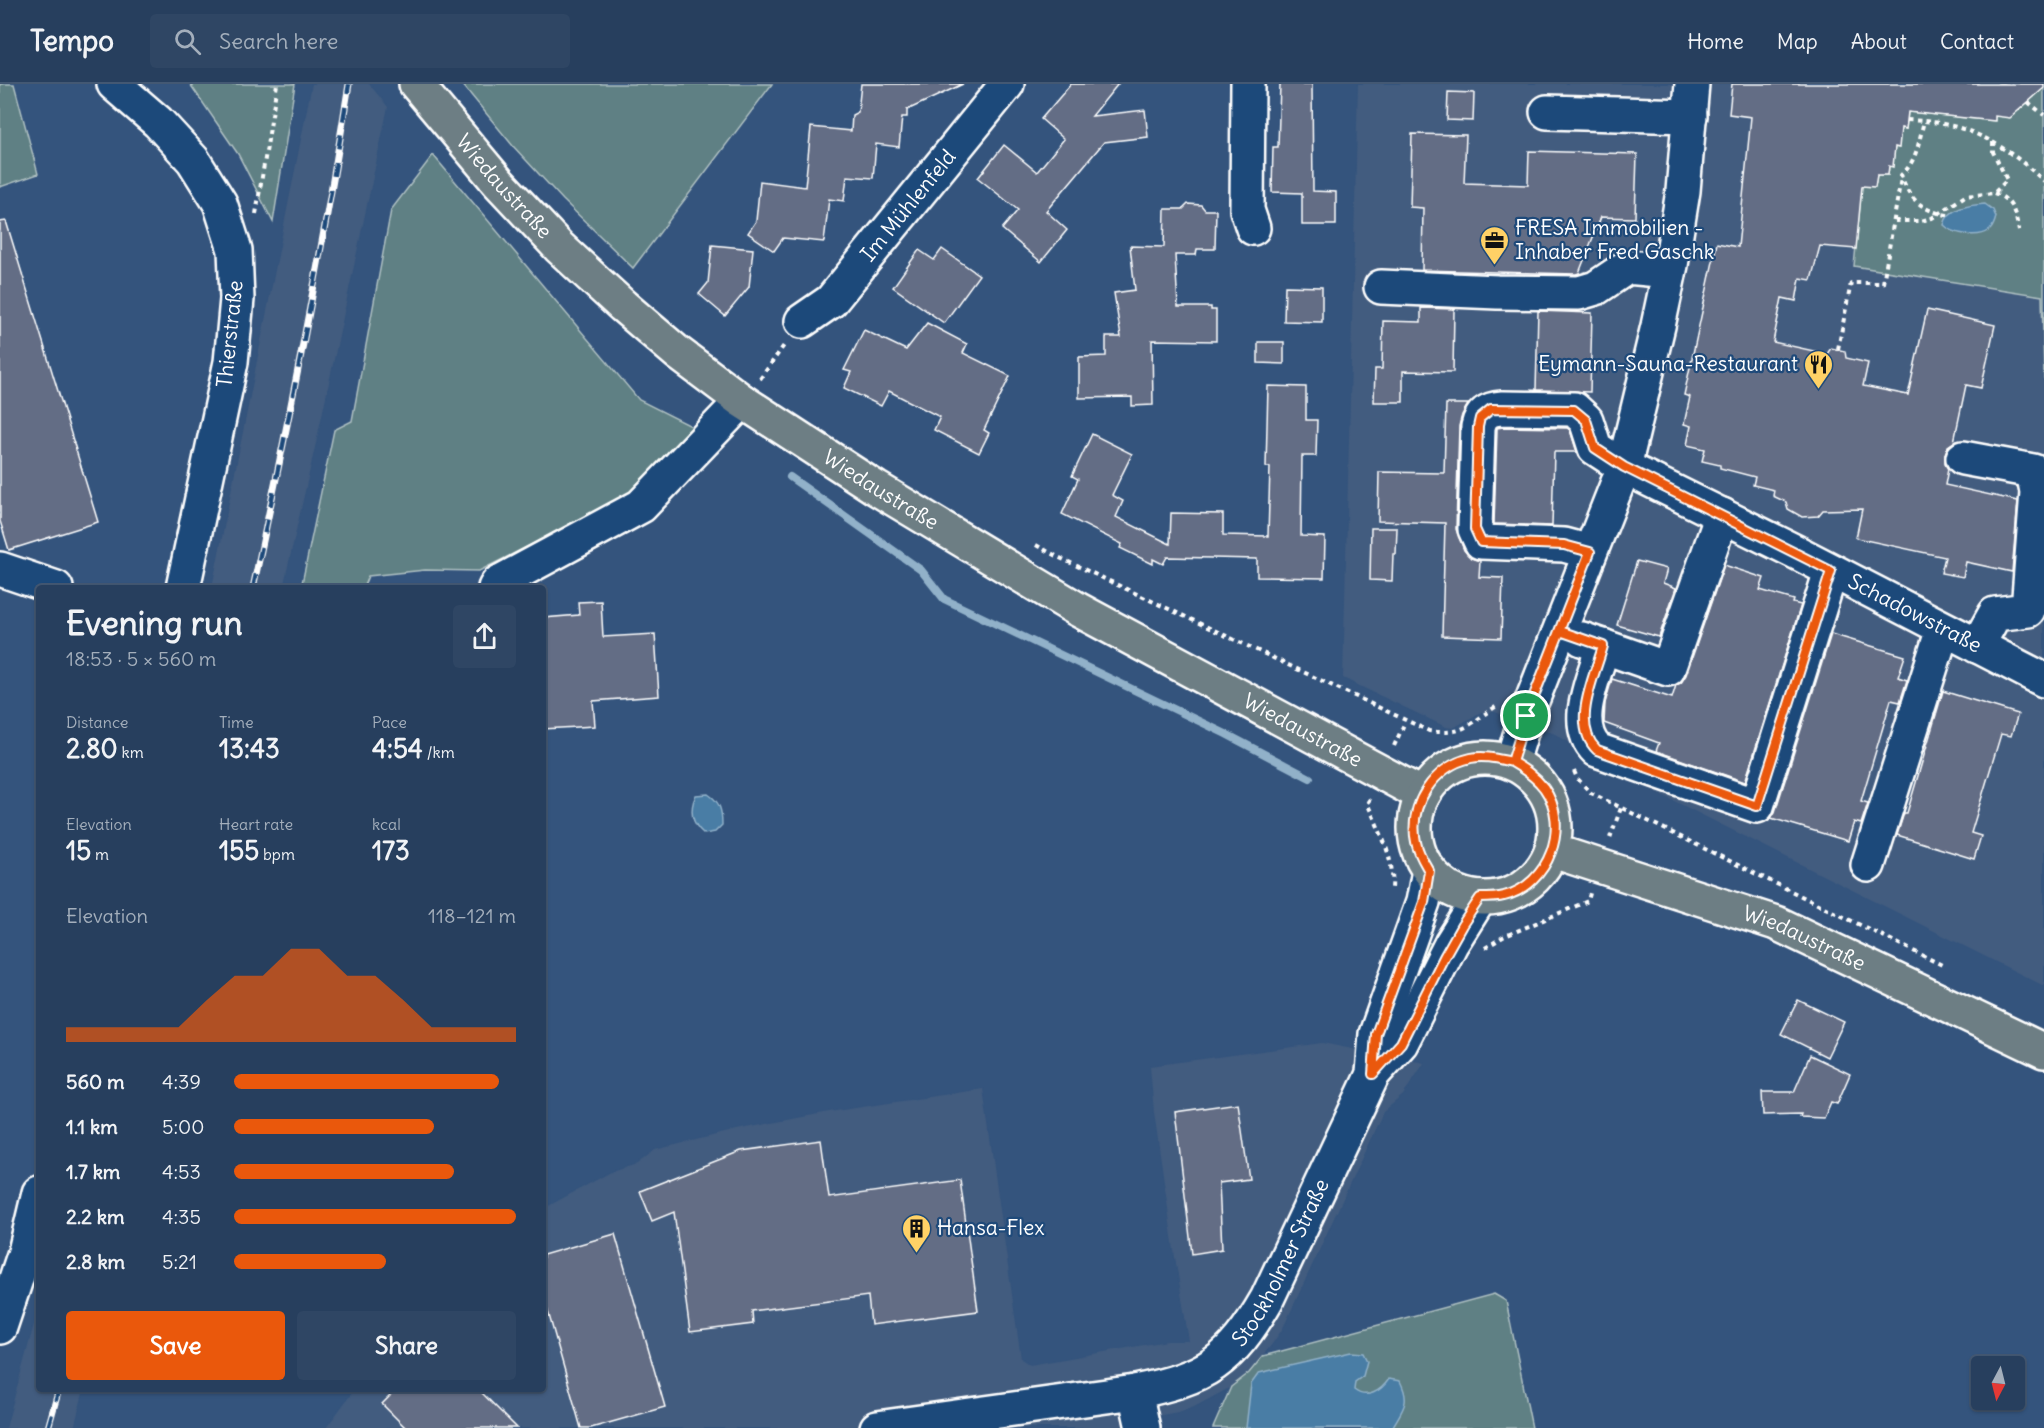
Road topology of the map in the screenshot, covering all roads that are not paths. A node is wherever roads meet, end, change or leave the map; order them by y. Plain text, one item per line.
1 (114, 84) edge
2 (416, 84) edge
3 (1007, 84) edge
4 (1248, 84) edge
5 (1692, 84) edge
6 (1547, 112) dead end
7 (1690, 116) junction
8 (1252, 228) dead end
9 (1669, 271) junction
10 (1381, 287) dead end
11 (802, 321) road end
12 (755, 394) junction
13 (1963, 458) dead end
14 (1624, 467) junction
15 (1722, 515) junction
16 (1590, 552) junction
17 (0, 569) edge
18 (1831, 571) junction
19 (47, 585) edge
20 (184, 585) edge
21 (497, 585) edge
22 (1943, 628) junction
23 (1560, 631) junction
24 (1603, 646) junction
25 (1977, 646) junction
26 (2044, 680) edge
27 (1512, 762) junction
28 (1423, 795) junction
29 (1553, 851) junction
30 (1868, 866) dead end
31 (1429, 871) junction
32 (1480, 898) junction
33 (2044, 1051) edge
34 (1373, 1074) junction
35 (36, 1206) edge
36 (0, 1327) edge
37 (1135, 1392) junction
38 (877, 1428) edge
39 (1143, 1428) edge

1 - 20 street, Thierstraße
2 - 12 main road, Wiedaustraße
3 - 11 street, Im Mühlenfeld
4 - 8 street
5 - 7 street
6 - 7 street
7 - 9 street
9 - 10 street
9 - 14 street
12 - 21 street
12 - 28 main road, Wiedaustraße
13 - 25 street
14 - 15 street, Schadowstraße
14 - 16 street
14 - 16 street, Schadowstraße
15 - 18 street, Schadowstraße
15 - 24 street
16 - 23 street
17 - 19 street
18 - 22 street, Schadowstraße
18 - 24 street
22 - 25 street, Schadowstraße
22 - 30 street
23 - 24 street
23 - 27 street
25 - 26 street, Schadowstraße
27 - 28 main road
27 - 29 main road
28 - 31 main road
29 - 32 main road
29 - 33 main road, Wiedaustraße
31 - 32 main road
31 - 34 street, Stockholmer Straße
32 - 34 street, Stockholmer Straße
34 - 37 street, Stockholmer Straße
35 - 36 street
37 - 38 street, Stockholmer Straße
37 - 39 street

